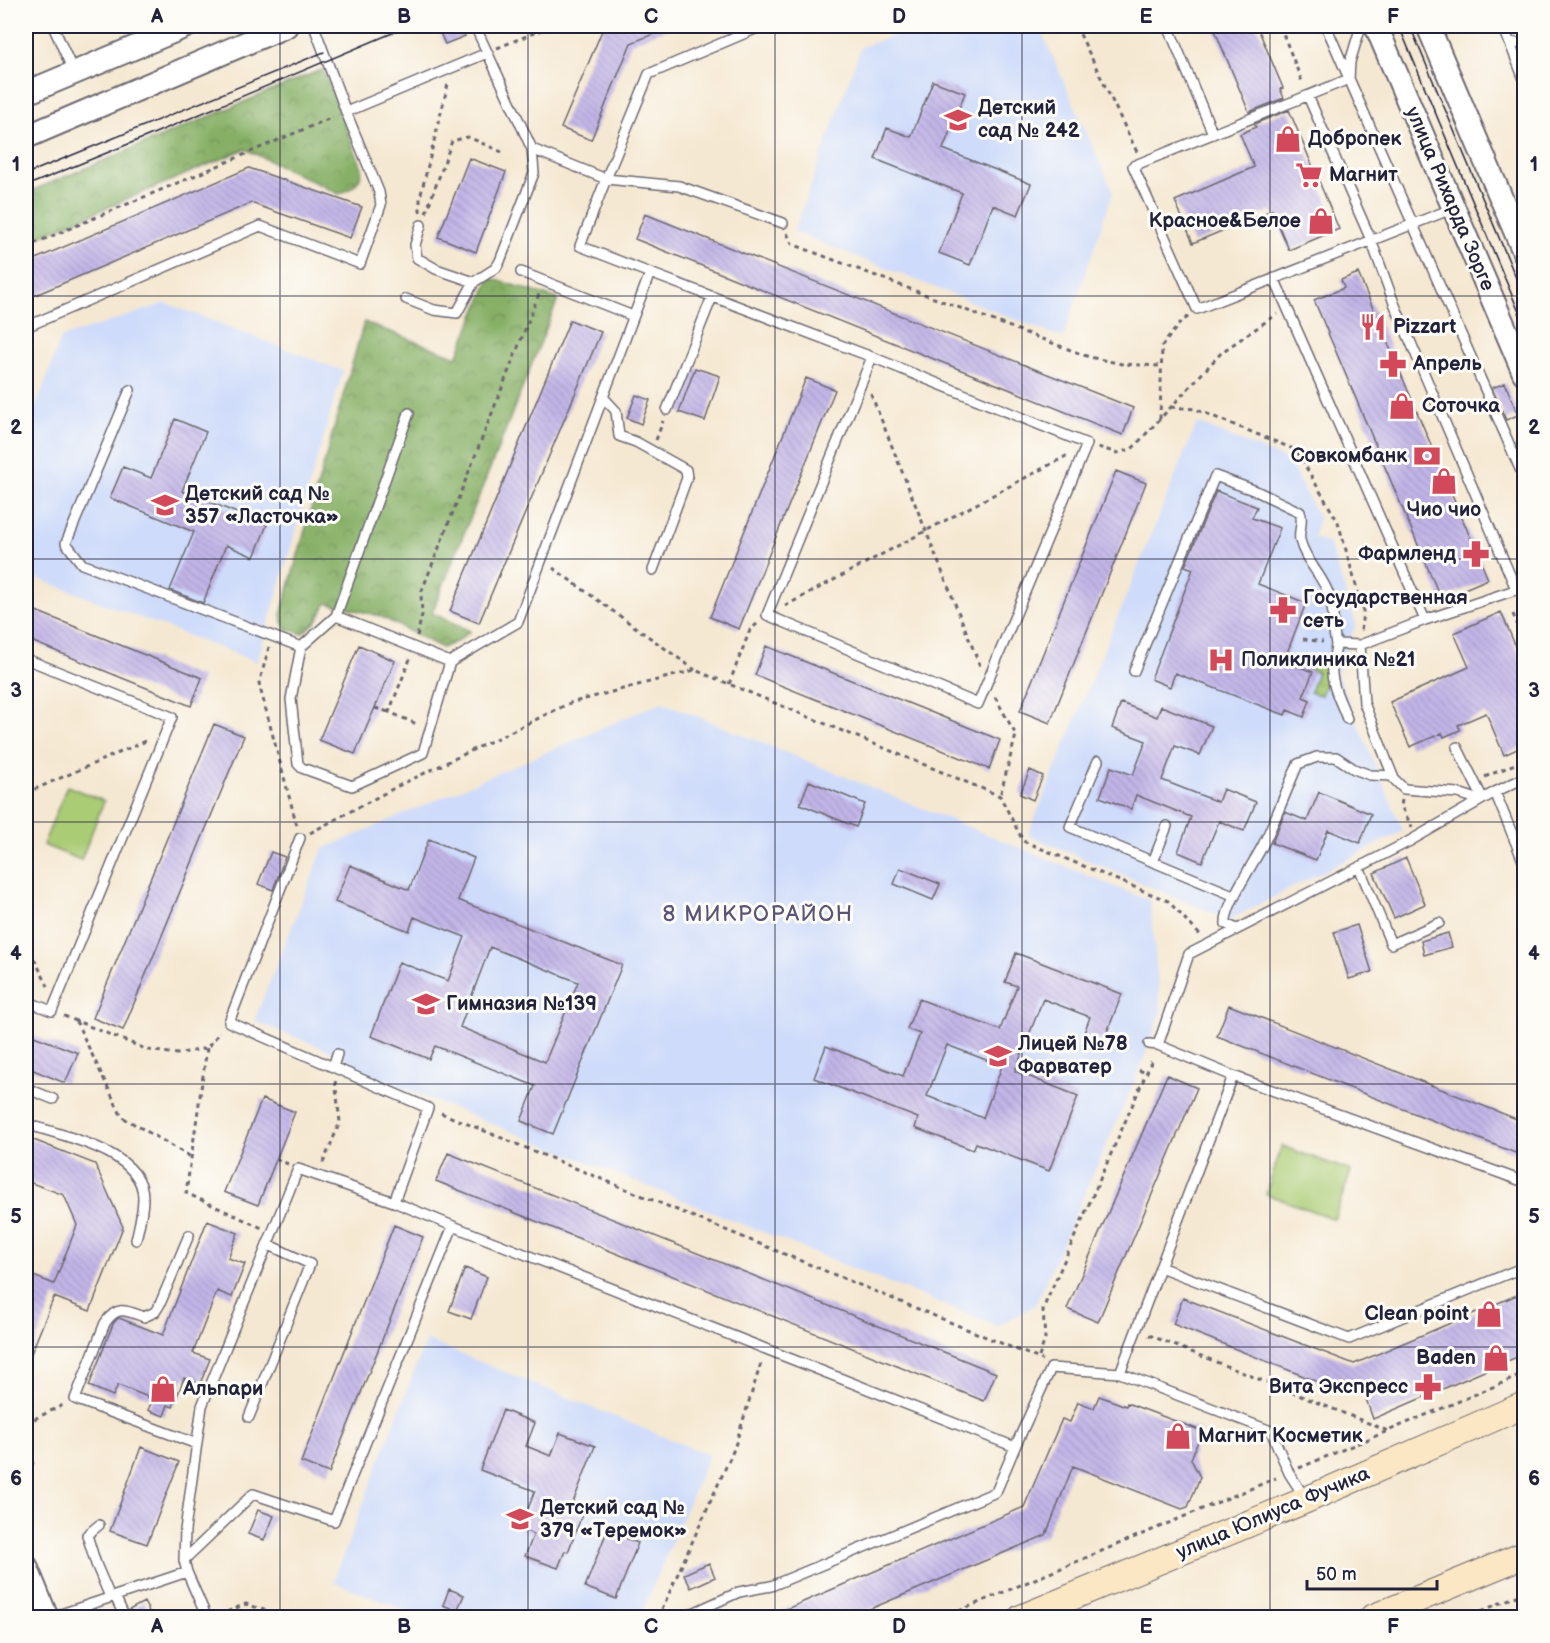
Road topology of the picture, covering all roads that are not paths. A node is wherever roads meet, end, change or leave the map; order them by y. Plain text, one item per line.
1 (53, 26) edge
2 (186, 26) edge
3 (286, 26) edge
4 (314, 26) edge
5 (475, 26) edge
6 (762, 26) edge
7 (1168, 26) edge
8 (1326, 26) edge
9 (1361, 26) edge
10 (1376, 26) edge
11 (1428, 26) edge
12 (1503, 26) edge
13 (1509, 41) junction
14 (1524, 45) edge
15 (487, 52) junction
16 (74, 73) junction
17 (1349, 79) junction
18 (1524, 79) edge
19 (26, 93) edge
20 (1308, 96) junction
21 (346, 112) junction
22 (1213, 134) junction
23 (26, 136) edge
24 (532, 149) junction
25 (606, 179) junction
26 (1454, 208) junction
27 (783, 223) road end
28 (1414, 223) junction
29 (421, 225) road end
30 (1371, 240) junction
31 (1524, 252) edge
32 (521, 272) dead end
33 (650, 273) junction
34 (1274, 278) junction
35 (474, 282) junction
36 (712, 297) junction
37 (406, 299) dead end
38 (633, 316) junction
39 (26, 327) edge
40 (872, 357) junction
41 (1524, 373) edge
42 (130, 390) dead end
43 (603, 397) junction
44 (667, 410) road end
45 (409, 413) dead end
46 (1524, 478) edge
47 (653, 570) dead end
48 (1520, 588) edge
49 (336, 616) junction
50 (1425, 620) junction
51 (1336, 644) junction
52 (1360, 645) junction
53 (301, 647) junction
54 (26, 659) edge
55 (450, 662) junction
56 (1134, 671) dead end
57 (1347, 719) dead end
58 (1457, 747) dead end
59 (1098, 761) dead end
60 (1393, 776) junction
61 (1524, 778) edge
62 (1495, 792) junction
63 (1482, 800) junction
64 (1167, 826) dead end
65 (300, 838) road end
66 (1153, 862) junction
67 (1524, 862) edge
68 (1359, 867) junction
69 (1236, 896) junction
70 (1439, 922) dead end
71 (1237, 929) junction
72 (26, 1001) edge
73 (338, 1054) dead end
74 (333, 1067) junction
75 (1233, 1076) junction
76 (26, 1088) edge
77 (53, 1099) dead end
78 (26, 1124) edge
79 (1524, 1178) edge
80 (394, 1202) junction
81 (453, 1226) junction
82 (189, 1235) dead end
83 (136, 1239) dead end
84 (267, 1244) junction
85 (1160, 1266) junction
86 (1524, 1267) edge
87 (1120, 1373) junction
88 (1524, 1405) edge
89 (249, 1417) dead end
90 (197, 1444) junction
91 (1015, 1447) junction
92 (1306, 1500) junction
93 (99, 1525) dead end
94 (1524, 1555) edge
95 (184, 1560) junction
96 (26, 1566) edge
97 (187, 1572) junction
98 (113, 1597) junction
99 (48, 1617) edge
100 (125, 1617) edge
101 (207, 1617) edge
102 (682, 1617) edge
103 (1021, 1617) edge
104 (1372, 1617) edge

1 - 16 lane
2 - 16 street
3 - 23 street
4 - 21 lane
5 - 15 lane
6 - 25 lane
7 - 22 lane
8 - 17 lane
9 - 17 lane
10 - 26 street, улица Рихарда Зорге
11 - 31 street
12 - 13 lane
13 - 14 lane
13 - 18 lane
15 - 21 lane
15 - 24 lane
16 - 19 street
17 - 20 lane
17 - 28 lane
20 - 22 lane
20 - 30 lane
21 - 39 lane
22 - 34 lane
24 - 25 lane
24 - 35 lane
25 - 27 lane
25 - 33 lane
26 - 28 lane
26 - 41 street, улица Рихарда Зорге
28 - 30 lane
28 - 46 lane
29 - 35 lane
30 - 34 lane
30 - 48 lane
32 - 38 lane
33 - 36 lane
33 - 38 lane
34 - 50 lane
35 - 37 lane
36 - 40 lane
36 - 44 lane
38 - 43 lane
40 - 40 lane
42 - 53 lane
43 - 47 lane
43 - 55 lane
45 - 49 lane
48 - 50 lane
49 - 53 lane
49 - 55 lane
50 - 52 lane
51 - 52 lane
51 - 56 lane
51 - 57 lane
52 - 60 lane
53 - 55 lane
54 - 72 lane
58 - 63 lane
59 - 66 lane
60 - 63 lane
60 - 69 lane
61 - 62 lane
62 - 63 lane
62 - 67 lane
63 - 68 lane
64 - 66 lane
65 - 74 lane
66 - 69 lane
68 - 70 lane
68 - 71 lane
69 - 71 lane
71 - 75 lane
73 - 74 lane
74 - 80 lane
75 - 79 lane
75 - 85 lane
76 - 77 lane
78 - 83 lane
80 - 81 lane
80 - 84 lane
81 - 91 lane
81 - 95 lane
82 - 90 lane
84 - 89 lane
84 - 90 lane
85 - 86 lane
85 - 87 lane
87 - 91 lane
87 - 92 lane
88 - 92 main road, улица Юлиуса Фучика
90 - 95 lane
91 - 102 lane
92 - 103 main road, улица Юлиуса Фучика
93 - 98 lane
94 - 104 main road
95 - 97 lane
96 - 99 street
97 - 98 lane
97 - 101 lane
98 - 99 lane
98 - 100 lane

